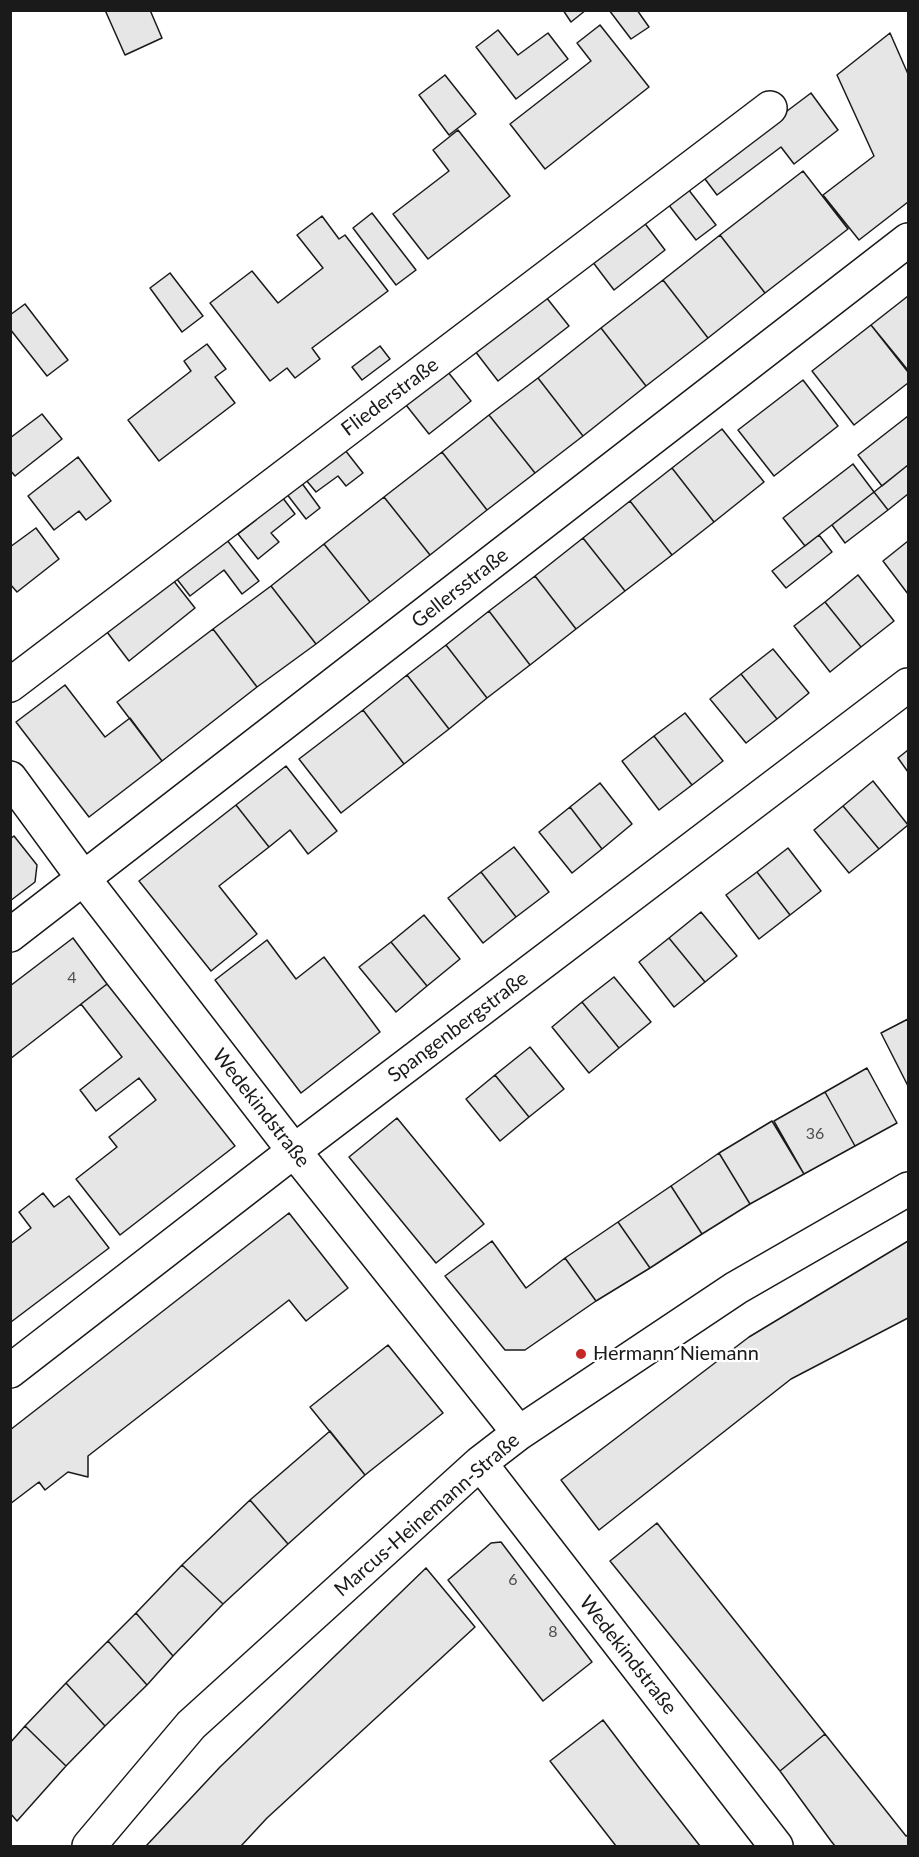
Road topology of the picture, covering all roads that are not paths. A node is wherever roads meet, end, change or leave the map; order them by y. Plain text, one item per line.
1 (770, 108) dead end
2 (909, 240) edge
3 (10, 685) edge
4 (909, 685) edge
5 (10, 778) edge
6 (84, 879) junction
7 (10, 935) edge
8 (294, 1151) junction
9 (909, 1189) edge
10 (10, 1371) edge
11 (519, 1433) junction
12 (480, 1463) junction
13 (89, 1846) edge
14 (776, 1846) edge

1 - 3 street, Fliederstraße
2 - 6 street, Gellersstraße
4 - 8 street, Spangenbergstraße
5 - 6 street, Wedekindstraße
6 - 7 street, Gellersstraße
6 - 8 street, Wedekindstraße
8 - 10 street, Spangenbergstraße
8 - 11 street, Wedekindstraße
9 - 11 street, Marcus-Heinemann-Straße
11 - 12 street, Marcus-Heinemann-Straße
12 - 13 street, Marcus-Heinemann-Straße
12 - 14 street, Wedekindstraße

